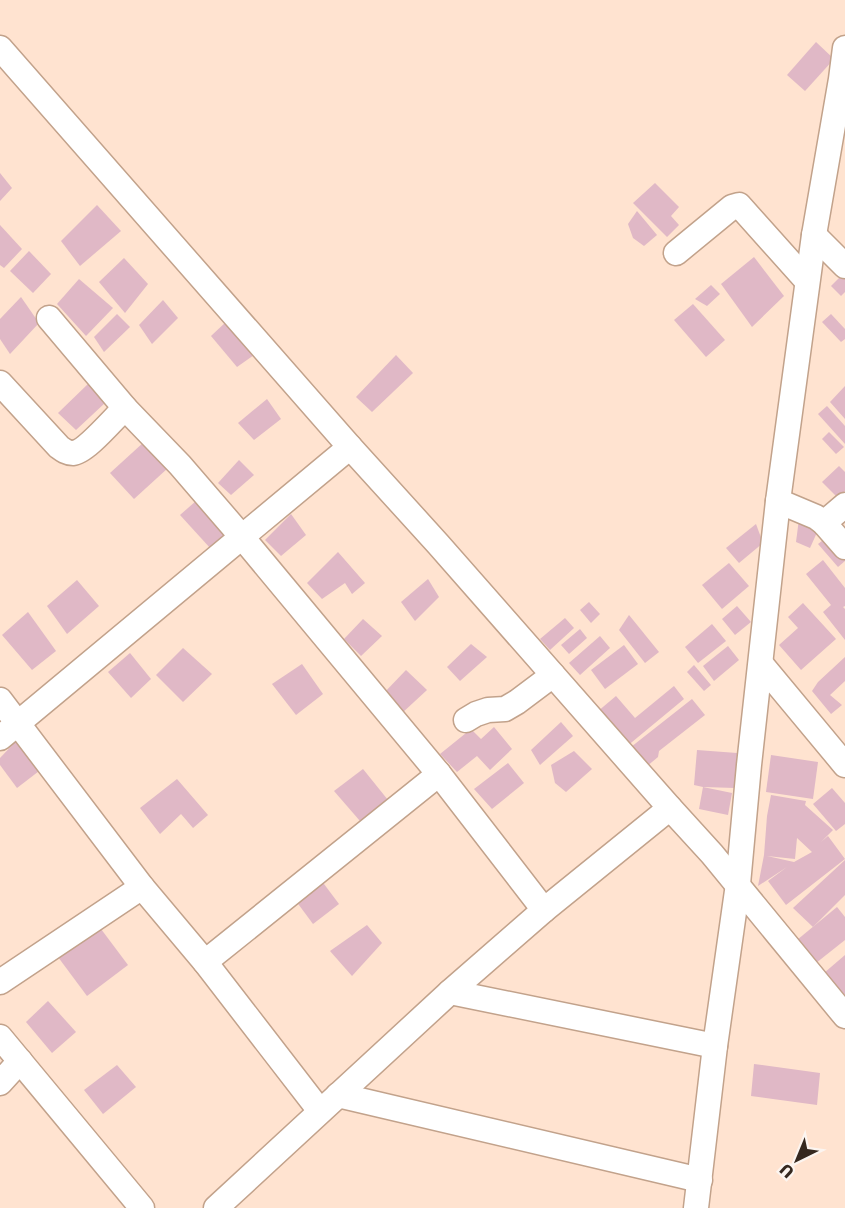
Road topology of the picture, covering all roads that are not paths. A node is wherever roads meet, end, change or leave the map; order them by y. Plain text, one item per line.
1 (0, 48) edge
2 (845, 48) edge
3 (814, 235) junction
4 (676, 253) dead end
5 (845, 266) edge
6 (807, 280) junction
7 (49, 318) dead end
8 (0, 383) edge
9 (125, 408) junction
10 (350, 447) junction
11 (778, 501) junction
12 (845, 505) edge
13 (824, 523) junction
14 (242, 537) junction
15 (845, 547) edge
16 (761, 664) junction
17 (554, 675) junction
18 (0, 700) edge
19 (466, 720) dead end
20 (9, 731) edge
21 (845, 765) edge
22 (440, 774) junction
23 (670, 808) junction
24 (738, 884) junction
25 (142, 887) junction
26 (544, 910) junction
27 (205, 962) junction
28 (0, 982) edge
29 (450, 992) junction
30 (845, 1016) edge
31 (0, 1037) edge
32 (715, 1046) junction
33 (20, 1061) junction
34 (0, 1083) edge
35 (329, 1103) junction
36 (700, 1180) junction
37 (142, 1208) edge
38 (216, 1208) edge
39 (696, 1208) edge

1 - 10 street
2 - 3 street
3 - 5 street
3 - 6 street
4 - 6 street
6 - 11 street
7 - 9 street
8 - 9 street
9 - 14 street
10 - 14 street
10 - 17 street
11 - 13 street
11 - 16 street
12 - 13 street
13 - 15 street
14 - 20 street
14 - 22 street
16 - 21 street
16 - 24 street
17 - 19 street
17 - 23 street
18 - 20 street
20 - 25 street
22 - 26 street
22 - 27 street
23 - 24 street
23 - 26 street
24 - 30 street
24 - 32 street
25 - 27 street
25 - 28 street
26 - 29 street
27 - 35 street
29 - 32 street
29 - 35 street
31 - 33 street
32 - 36 street
33 - 34 street
33 - 37 street
35 - 36 street
35 - 38 street
36 - 39 street

